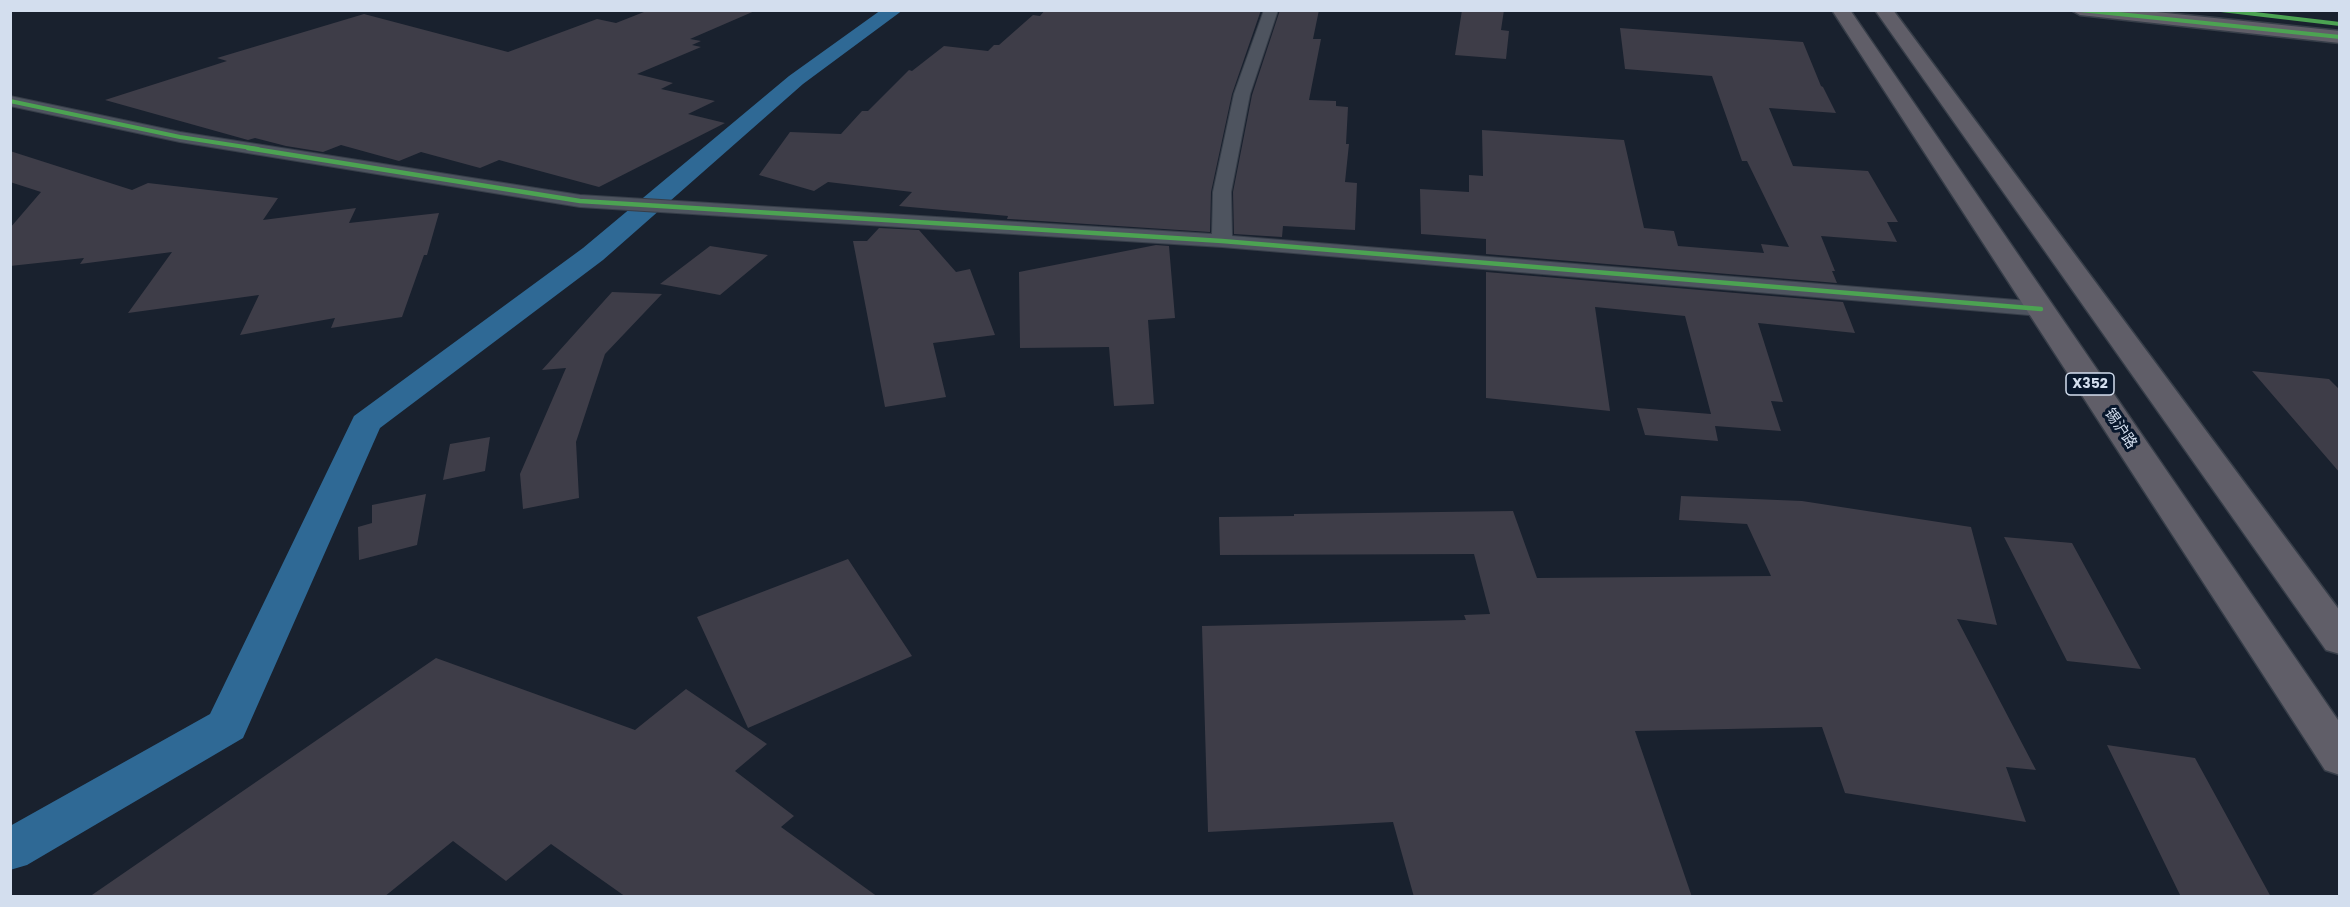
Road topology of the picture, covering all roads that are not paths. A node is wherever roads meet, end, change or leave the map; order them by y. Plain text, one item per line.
1 (1271, 10) edge
2 (1841, 10) edge
3 (1884, 10) edge
4 (2080, 10) edge
5 (2221, 10) edge
6 (2340, 24) edge
7 (2340, 37) edge
8 (10, 101) edge
9 (39, 108) junction
10 (10, 117) edge
11 (1222, 241) junction
12 (2041, 309) junction
13 (2340, 640) edge
14 (2340, 758) edge

1 - 11 street
2 - 12 main road, 锡沪路 / X352
3 - 13 main road
4 - 7 main road
5 - 6 main road
8 - 9 street
9 - 10 street
9 - 11 street
11 - 12 street
12 - 14 main road, 锡沪路 / X352

